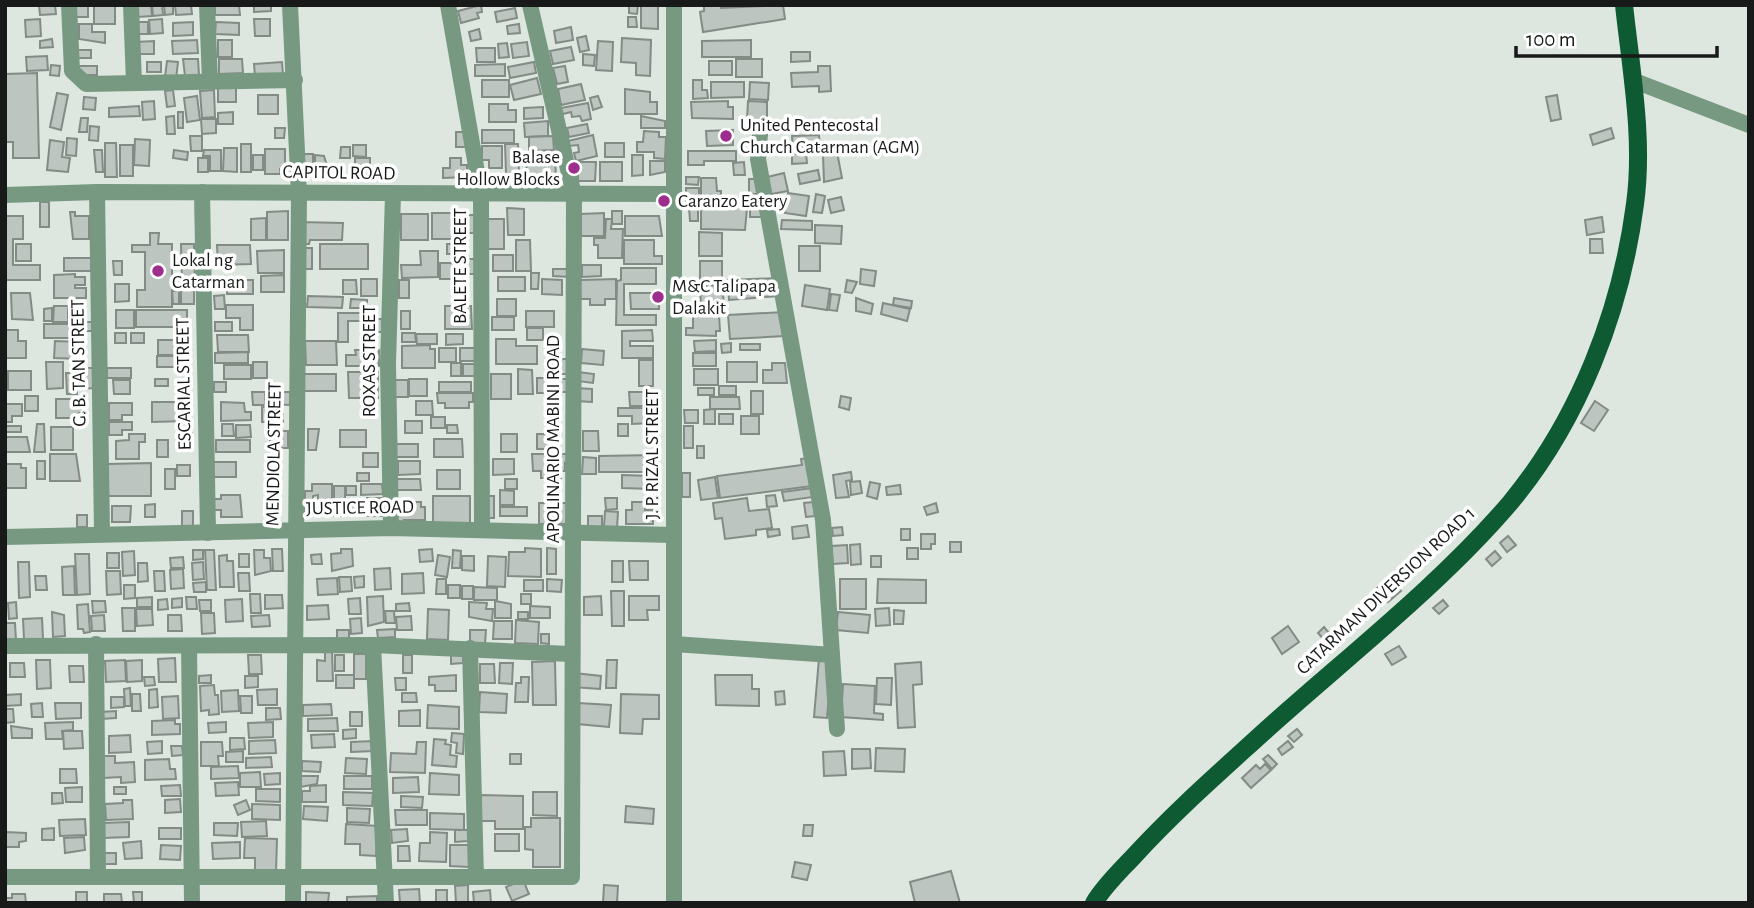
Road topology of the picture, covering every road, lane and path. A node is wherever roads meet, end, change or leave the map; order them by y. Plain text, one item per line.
1 (69, 5) edge
2 (131, 5) edge
3 (207, 5) edge
4 (290, 5) edge
5 (448, 5) edge
6 (530, 5) edge
7 (674, 5) edge
8 (1624, 5) edge
9 (295, 80) junction
10 (1632, 80) junction
11 (210, 81) junction
12 (134, 83) junction
13 (1749, 125) edge
14 (760, 134) dead end
15 (97, 192) junction
16 (202, 192) junction
17 (299, 194) junction
18 (393, 194) junction
19 (672, 194) junction
20 (5, 195) edge
21 (481, 195) junction
22 (574, 195) junction
23 (391, 528) junction
24 (482, 529) junction
25 (294, 530) junction
26 (102, 533) junction
27 (208, 533) junction
28 (575, 534) junction
29 (673, 535) junction
30 (5, 537) edge
31 (96, 644) junction
32 (293, 644) junction
33 (674, 644) junction
34 (373, 645) junction
35 (5, 646) edge
36 (189, 646) junction
37 (470, 648) junction
38 (570, 654) junction
39 (832, 655) junction
40 (836, 729) dead end
41 (193, 874) junction
42 (98, 876) junction
43 (5, 877) edge
44 (476, 877) junction
45 (293, 878) junction
46 (383, 879) junction
47 (192, 903) edge
48 (293, 903) edge
49 (386, 903) edge
50 (674, 903) edge
51 (1094, 903) edge

1 - 12 street
2 - 12 street
3 - 11 street
4 - 9 street, MENDIOLA STREET
5 - 21 street, BALETE STREET
6 - 22 street, APOLINARIO MABINI ROAD
7 - 19 street, J. P. RIZAL STREET
8 - 10 main road, CATARMAN DIVERSION ROAD 1
9 - 11 street
9 - 17 street, MENDIOLA STREET
10 - 13 street
10 - 51 main road, CATARMAN DIVERSION ROAD 1
11 - 12 street
14 - 39 street
15 - 16 street, CAPITOL ROAD
15 - 20 street, CAPITOL ROAD
15 - 26 street, G. B. TAN STREET
16 - 17 street, CAPITOL ROAD
16 - 27 street, ESCARIAL STREET
17 - 18 street, CAPITOL ROAD
17 - 25 street, MENDIOLA STREET
18 - 21 street, CAPITOL ROAD
18 - 23 street, ROXAS STREET
19 - 22 street, CAPITOL ROAD
19 - 29 street, J. P. RIZAL STREET
21 - 22 street, CAPITOL ROAD
21 - 24 street, BALETE STREET
22 - 28 street, APOLINARIO MABINI ROAD
23 - 24 street, JUSTICE ROAD
23 - 25 street, JUSTICE ROAD
24 - 28 street, JUSTICE ROAD
25 - 27 street, JUSTICE ROAD
25 - 32 street, MENDIOLA STREET
26 - 27 street, JUSTICE ROAD
26 - 30 street, JUSTICE ROAD
28 - 29 street, JUSTICE ROAD
28 - 38 street, APOLINARIO MABINI ROAD
29 - 33 street, J. P. RIZAL STREET
31 - 35 street
31 - 36 street
31 - 42 street
32 - 34 street
32 - 36 street
32 - 45 street, MENDIOLA STREET
33 - 39 street
33 - 50 street, J. P. RIZAL STREET
34 - 37 street
34 - 46 street
36 - 41 street
37 - 38 street
37 - 44 street
38 - 44 street, APOLINARIO MABINI ROAD
39 - 40 street
41 - 42 street
41 - 45 street
41 - 47 street
42 - 43 street
44 - 46 street
45 - 46 street
45 - 48 street, MENDIOLA STREET
46 - 49 street

